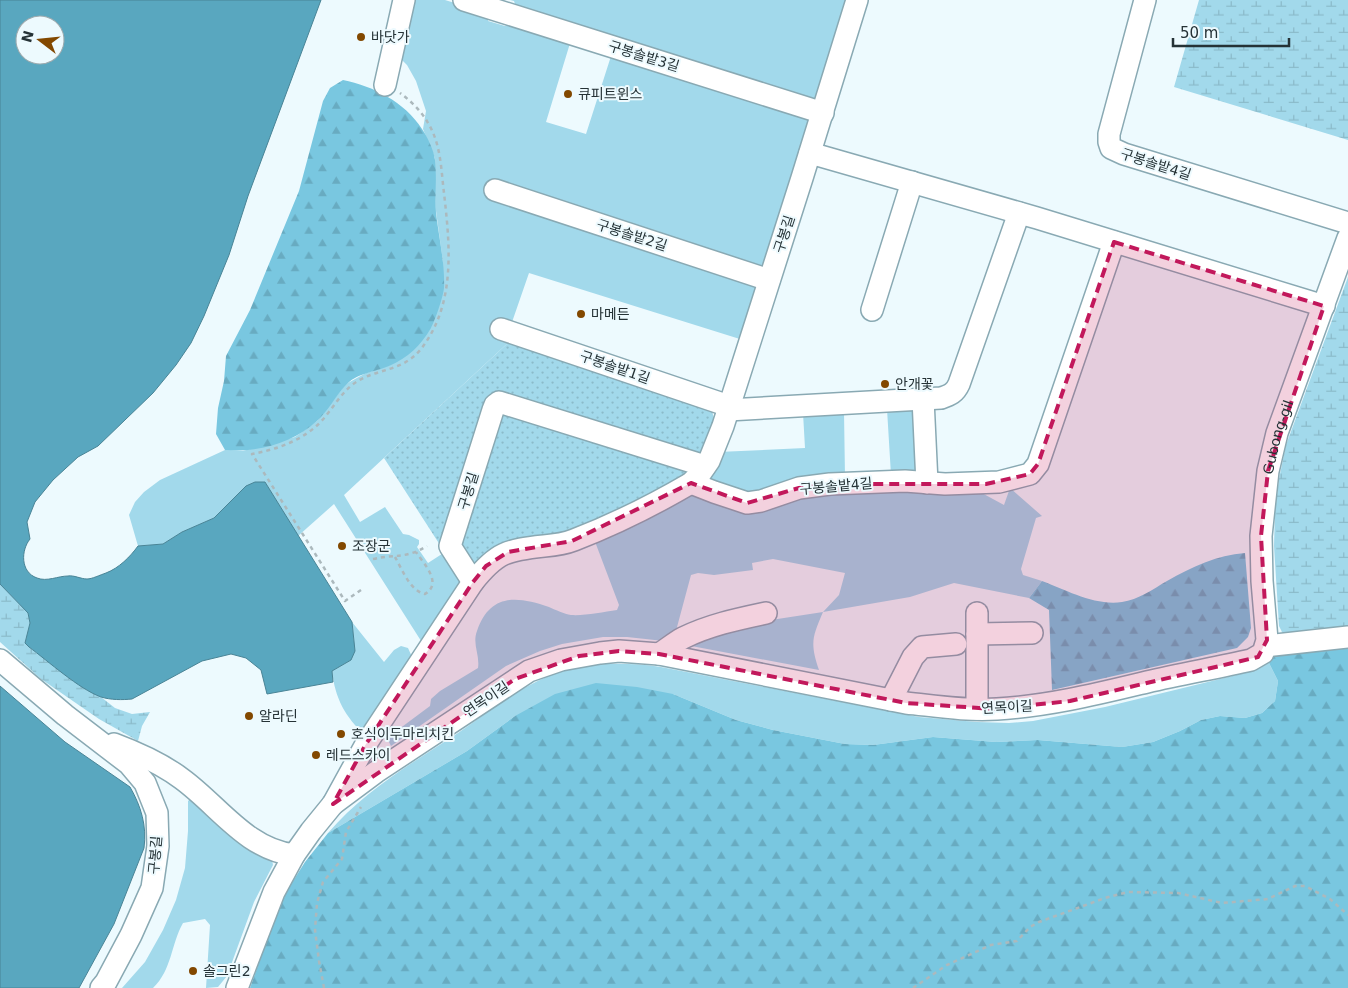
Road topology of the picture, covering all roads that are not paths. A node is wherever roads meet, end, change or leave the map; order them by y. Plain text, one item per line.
1 (404, 0) edge
2 (464, 0) edge
3 (857, 0) edge
4 (1145, 0) edge
5 (385, 85) road end
6 (823, 113) junction
7 (810, 153) junction
8 (912, 182) junction
9 (495, 190) dead end
10 (1019, 213) junction
11 (1348, 223) edge
12 (1348, 238) edge
13 (1114, 242) junction
14 (769, 280) junction
15 (1324, 306) junction
16 (872, 310) dead end
17 (501, 329) dead end
18 (923, 398) junction
19 (729, 408) junction
20 (705, 466) junction
21 (691, 483) junction
22 (927, 483) junction
23 (473, 582) junction
24 (766, 613) dead end
25 (977, 613) dead end
26 (1032, 633) dead end
27 (977, 634) junction
28 (1348, 638) edge
29 (956, 644) dead end
30 (1266, 646) junction
31 (659, 654) junction
32 (0, 660) edge
33 (891, 700) junction
34 (977, 709) junction
35 (93, 736) junction
36 (333, 804) junction
37 (294, 855) junction
38 (101, 988) edge
39 (237, 988) edge

1 - 5 street
2 - 6 street, 구봉솔밭3길
3 - 6 street, 구봉길
4 - 11 street, 구봉솔밭4길
6 - 7 street, 구봉길
7 - 8 street
7 - 14 street, 구봉길
8 - 10 street
8 - 16 street
9 - 14 street, 구봉솔밭2길
10 - 13 street
10 - 18 street
12 - 15 street, Gubong-gil
13 - 15 street
13 - 22 street, 구봉솔밭4길
14 - 19 street, 구봉길
15 - 30 street, Gubong-gil
17 - 19 street, 구봉솔밭1길
18 - 19 street
18 - 22 street
19 - 20 street, 구봉길
20 - 21 street, 구봉길
20 - 23 street, 구봉길
21 - 22 street, 구봉솔밭4길
21 - 23 street, 구봉길
23 - 36 street, 구봉길
24 - 31 street
25 - 27 street
26 - 27 street
27 - 34 street
28 - 30 street
29 - 33 street
30 - 34 street, 연목이길
31 - 33 street, 연목이길
31 - 36 street, 연목이길
32 - 35 street, 구봉길
33 - 34 street, 연목이길
35 - 37 street, 구봉길
35 - 38 street, 구봉길
36 - 37 street, 구봉길
37 - 39 street, 구봉길

